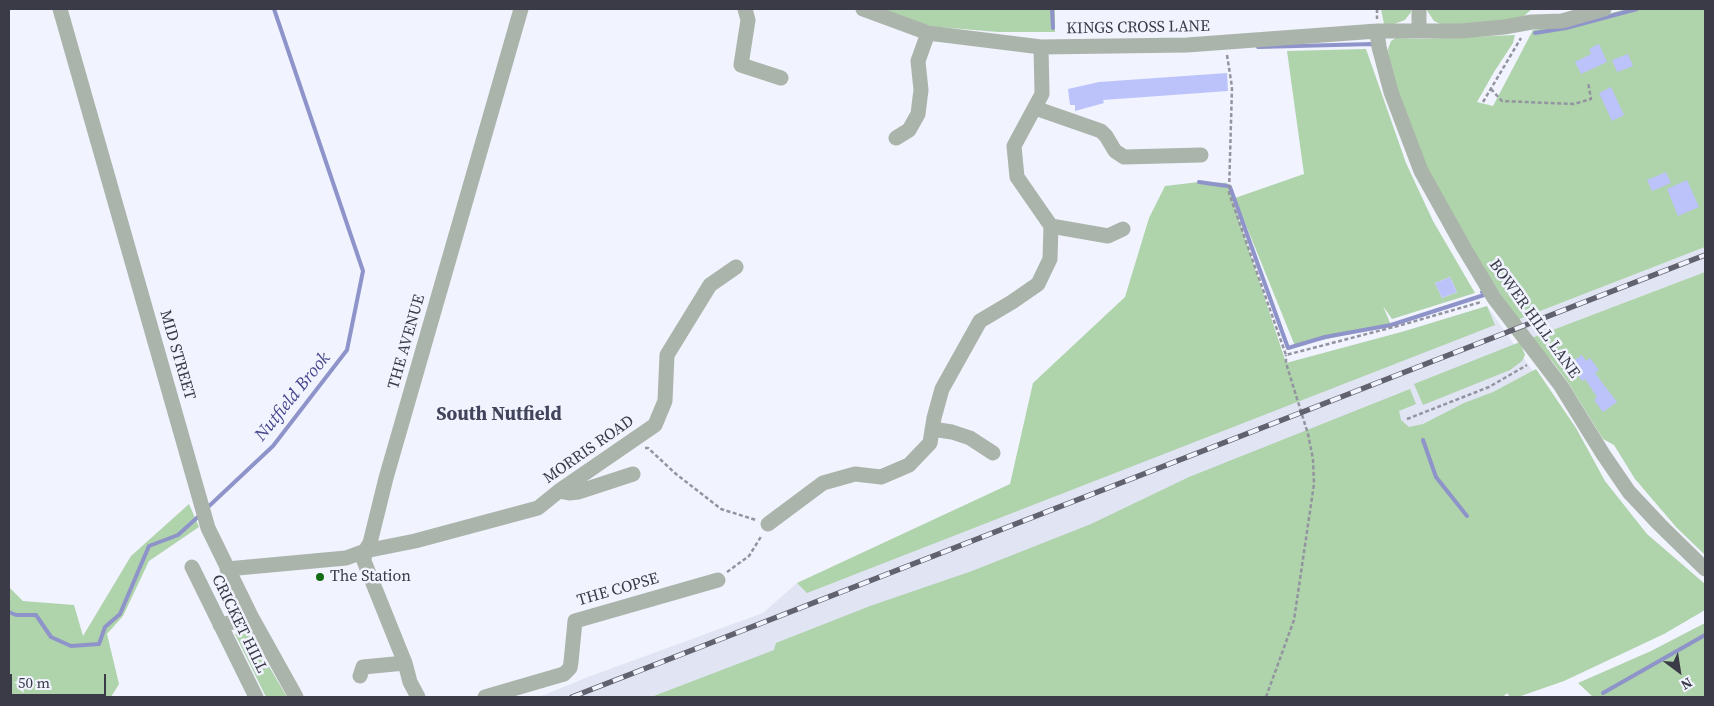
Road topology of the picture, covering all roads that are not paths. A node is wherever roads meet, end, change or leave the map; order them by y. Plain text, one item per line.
1 (60, 9) edge
2 (521, 9) edge
3 (745, 9) edge
4 (863, 9) edge
5 (1419, 9) edge
6 (1540, 9) edge
7 (1604, 9) edge
8 (1532, 22) junction
9 (1419, 30) junction
10 (1377, 31) junction
11 (928, 33) junction
12 (1041, 47) junction
13 (781, 78) dead end
14 (1035, 108) junction
15 (896, 138) dead end
16 (1201, 155) dead end
17 (1051, 226) junction
18 (1123, 229) dead end
19 (736, 267) dead end
20 (932, 429) junction
21 (993, 453) dead end
22 (633, 474) dead end
23 (559, 492) junction
24 (768, 524) road end
25 (365, 551) junction
26 (192, 567) dead end
27 (227, 569) junction
28 (1705, 569) edge
29 (718, 580) road end
30 (252, 618) junction
31 (220, 625) junction
32 (405, 663) junction
33 (360, 676) dead end
34 (256, 697) edge
35 (296, 697) edge
36 (418, 697) edge
37 (485, 697) edge

1 - 27 street, MID STREET
2 - 25 street, THE AVENUE
3 - 13 street
4 - 11 street, KINGS CROSS LANE
5 - 9 street
6 - 8 street
7 - 8 street, KINGS CROSS LANE
8 - 9 street, KINGS CROSS LANE
9 - 10 street, KINGS CROSS LANE
10 - 12 street, KINGS CROSS LANE
10 - 28 street, BOWER HILL LANE
11 - 12 street, KINGS CROSS LANE
11 - 15 street
12 - 14 street
14 - 16 street
14 - 17 street
17 - 18 street
17 - 20 street
19 - 23 street, MORRIS ROAD
20 - 21 street
20 - 24 street
22 - 23 street
23 - 25 street, MORRIS ROAD
25 - 27 street
25 - 32 street
26 - 31 street, CRICKET HILL
27 - 30 street, MID STREET
29 - 37 street, THE COPSE
30 - 31 street
30 - 35 street, MID STREET
31 - 34 street, CRICKET HILL
32 - 33 street
32 - 36 street

